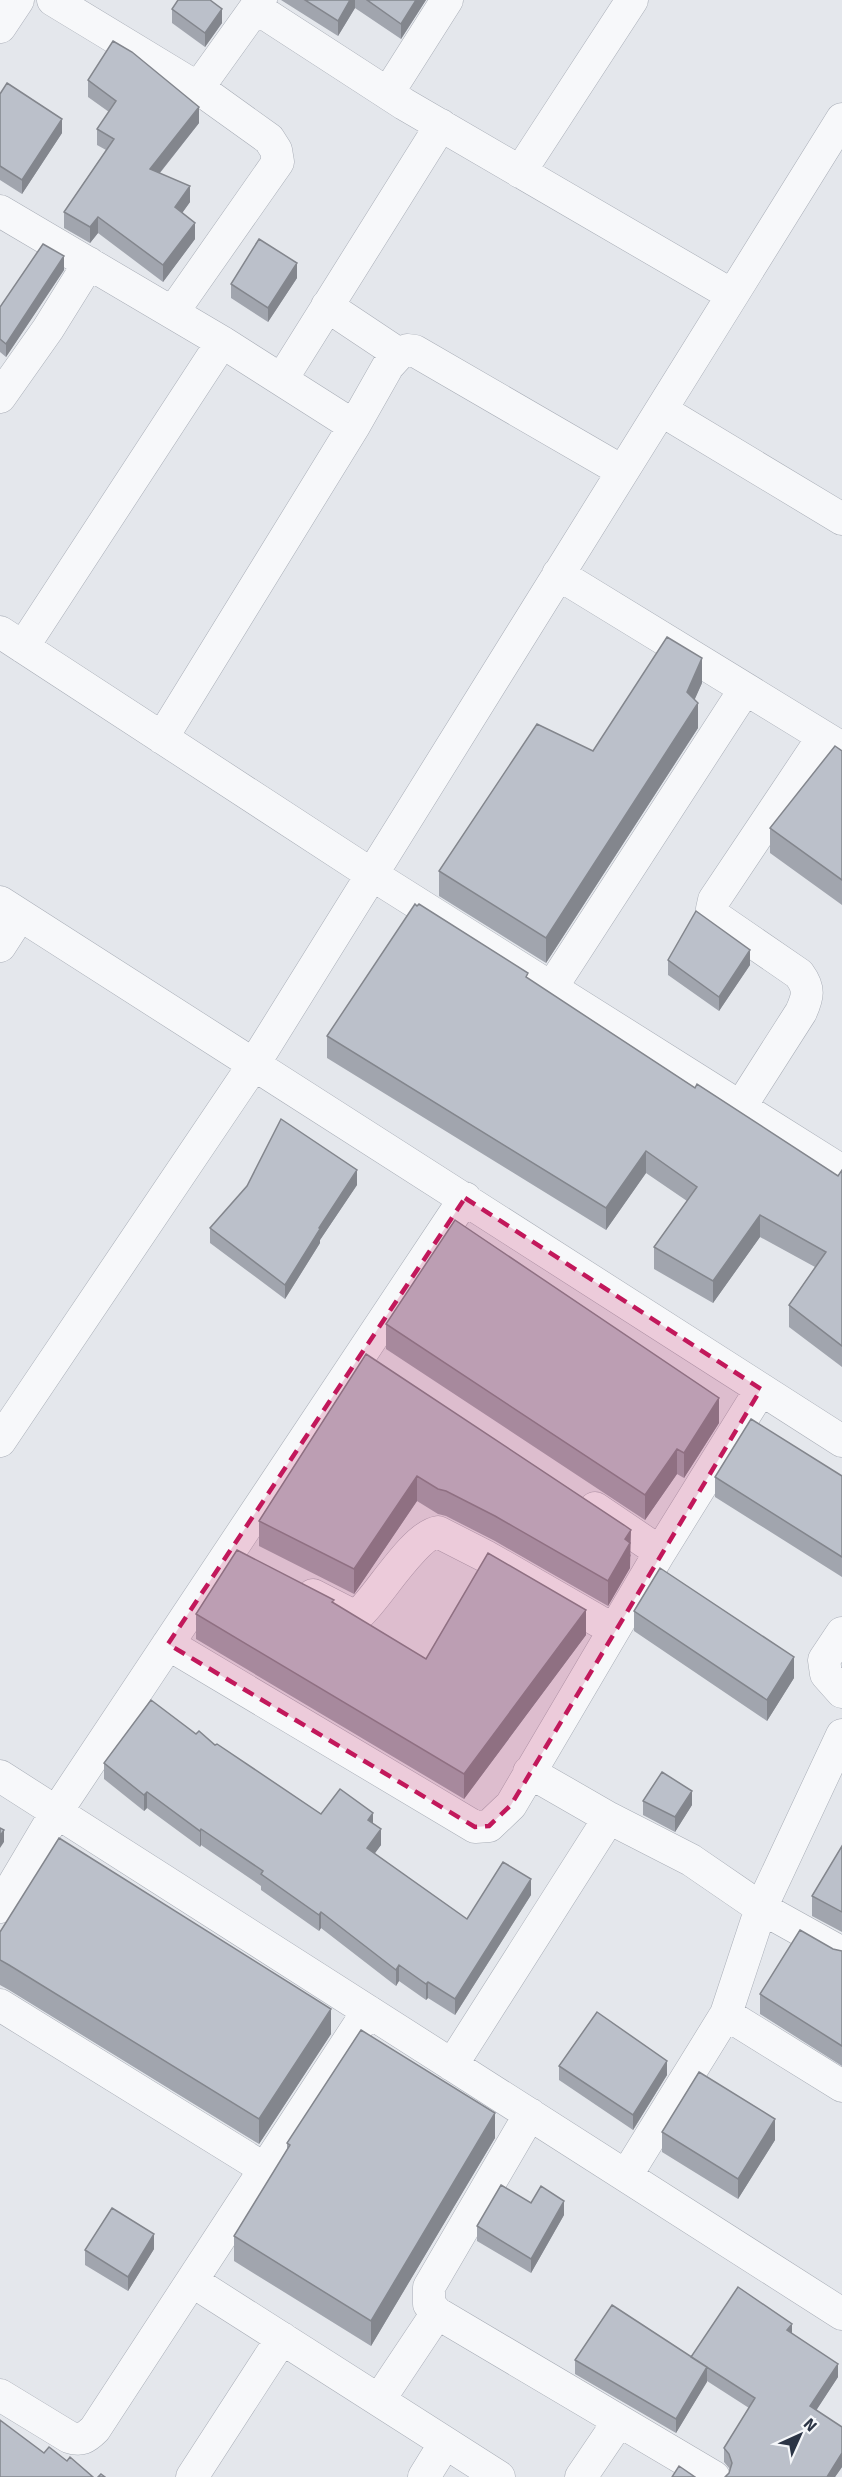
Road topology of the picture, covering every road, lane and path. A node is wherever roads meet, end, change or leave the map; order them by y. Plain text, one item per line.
1 (18, 0) edge
2 (53, 0) edge
3 (447, 0) edge
4 (632, 0) edge
5 (258, 4) edge
6 (0, 27) edge
7 (198, 88) junction
8 (388, 93) junction
9 (842, 119) edge
10 (441, 125) junction
11 (520, 172) junction
12 (0, 211) edge
13 (89, 263) junction
14 (732, 295) junction
15 (327, 306) junction
16 (173, 312) junction
17 (222, 342) junction
18 (399, 354) junction
19 (282, 379) junction
20 (0, 397) edge
21 (661, 410) junction
22 (354, 426) junction
23 (622, 471) junction
24 (842, 519) edge
25 (558, 574) junction
26 (11, 639) edge
27 (745, 689) junction
28 (162, 738) junction
29 (836, 744) edge
30 (371, 874) junction
31 (10, 909) edge
32 (0, 946) edge
33 (552, 987) junction
34 (254, 1064) junction
35 (741, 1106) junction
36 (840, 1166) edge
37 (465, 1198) junction
38 (761, 1389) junction
39 (0, 1441) edge
40 (842, 1441) edge
41 (570, 1492) edge
42 (230, 1551) junction
43 (660, 1551) junction
44 (260, 1567) edge
45 (290, 1582) edge
46 (614, 1630) junction
47 (842, 1633) edge
48 (168, 1644) junction
49 (842, 1692) edge
50 (842, 1735) edge
51 (529, 1772) junction
52 (0, 1776) edge
53 (57, 1811) junction
54 (609, 1818) junction
55 (0, 1907) edge
56 (762, 1908) junction
57 (842, 1953) edge
58 (0, 2005) edge
59 (368, 2011) junction
60 (726, 2014) junction
61 (452, 2065) junction
62 (842, 2086) edge
63 (530, 2114) junction
64 (265, 2169) junction
65 (626, 2176) junction
66 (192, 2281) junction
67 (437, 2313) junction
68 (842, 2314) edge
69 (282, 2338) junction
70 (0, 2395) edge
71 (379, 2400) junction
72 (620, 2421) junction
73 (445, 2443) junction
74 (192, 2477) edge
75 (424, 2477) edge
76 (499, 2477) edge
77 (581, 2477) edge
78 (714, 2477) edge

1 - 6 street
2 - 7 street
3 - 8 street
4 - 11 street
5 - 7 street
5 - 8 street
7 - 16 street
8 - 10 street
9 - 14 street
10 - 11 street
10 - 15 street
11 - 14 street
12 - 13 street
13 - 16 street
13 - 20 street
14 - 21 street
15 - 18 street
15 - 19 street
16 - 17 street
17 - 19 street
17 - 26 street
18 - 22 street
18 - 23 street
19 - 22 street
21 - 23 street
21 - 24 street
22 - 28 street
23 - 25 street
25 - 27 street
25 - 30 street
26 - 28 street
27 - 29 street
27 - 33 street
28 - 30 street
29 - 35 street
30 - 33 street
30 - 34 street
31 - 32 street
31 - 34 street
33 - 35 street
34 - 37 street
34 - 39 street
35 - 36 street
37 - 38 street
37 - 42 street
38 - 40 street
38 - 43 street
41 - 43 street
42 - 44 street
42 - 48 street
43 - 46 street
45 - 46 street
46 - 51 street
47 - 49 street
48 - 51 street
48 - 53 street
50 - 56 street
51 - 54 street
52 - 53 street
53 - 55 street
53 - 59 street
54 - 56 street
54 - 61 street
56 - 57 street
56 - 60 street
58 - 64 street
59 - 61 street
59 - 64 street
60 - 62 street
60 - 65 street
61 - 63 street
63 - 65 street
63 - 67 street
64 - 66 street
65 - 68 street
66 - 69 street
66 - 70 street
67 - 71 street
67 - 72 street
69 - 71 street
69 - 74 street
71 - 73 street
72 - 77 street
72 - 78 street
73 - 75 street
73 - 76 street

